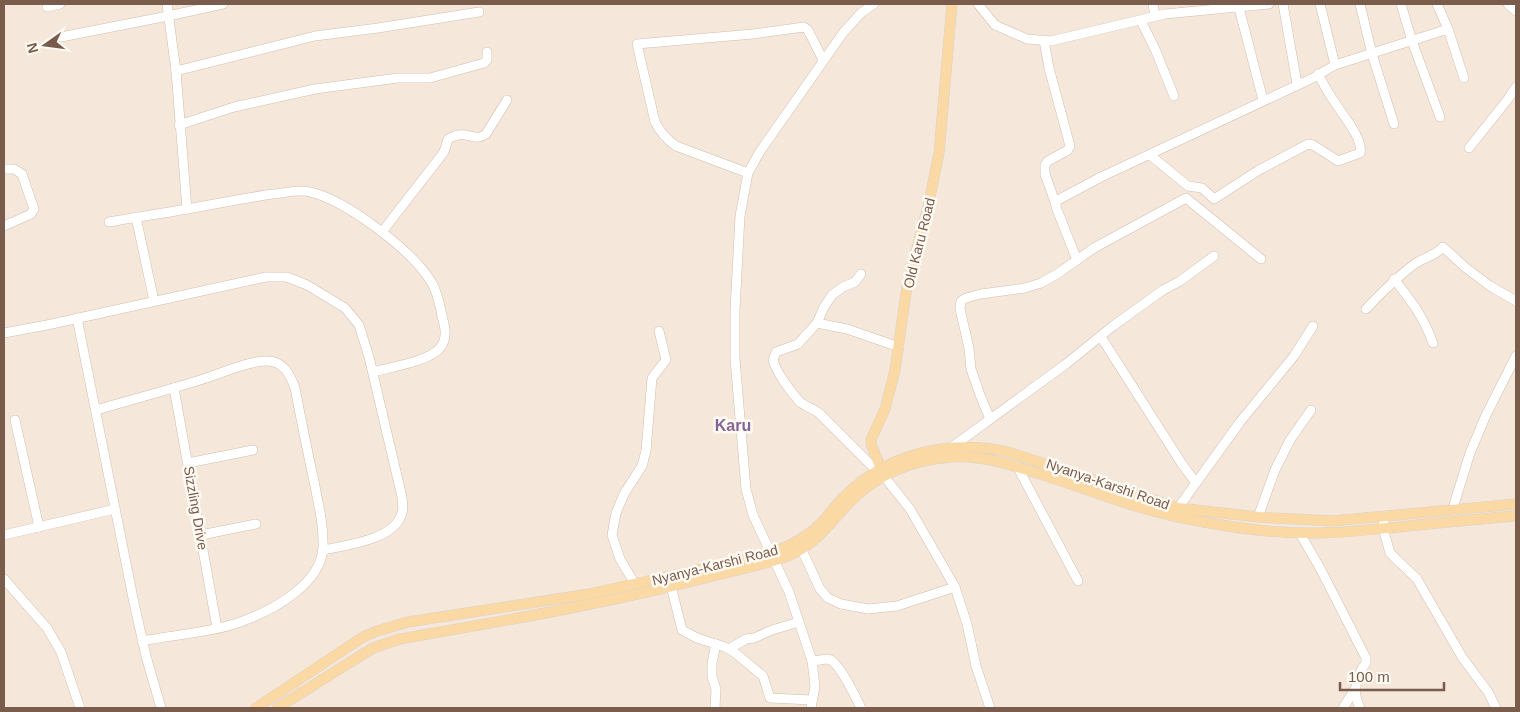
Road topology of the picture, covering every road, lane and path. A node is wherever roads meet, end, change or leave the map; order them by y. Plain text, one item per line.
1 (60, 4) edge
2 (167, 4) edge
3 (223, 4) edge
4 (874, 4) edge
5 (952, 4) edge
6 (978, 4) edge
7 (1153, 4) edge
8 (1269, 4) edge
9 (1283, 4) edge
10 (1320, 4) edge
11 (1360, 4) edge
12 (1401, 4) edge
13 (1437, 4) edge
14 (1508, 4) edge
15 (47, 7) dead end
16 (1240, 8) junction
17 (1516, 11) edge
18 (479, 12) dead end
19 (168, 16) junction
20 (1155, 16) junction
21 (1141, 21) junction
22 (1448, 29) junction
23 (60, 37) dead end
24 (1044, 41) junction
25 (1412, 41) junction
26 (486, 52) dead end
27 (1372, 54) junction
28 (823, 60) junction
29 (1335, 65) junction
30 (176, 71) junction
31 (1318, 74) junction
32 (1464, 78) dead end
33 (1297, 84) junction
34 (1516, 87) edge
35 (1174, 96) dead end
36 (507, 100) dead end
37 (1264, 100) junction
38 (1440, 117) dead end
39 (1394, 124) dead end
40 (179, 125) junction
41 (1469, 148) dead end
42 (1150, 155) junction
43 (4, 169) edge
44 (748, 173) junction
45 (1055, 202) junction
46 (187, 209) junction
47 (136, 217) junction
48 (109, 222) dead end
49 (4, 226) edge
50 (382, 232) junction
51 (1214, 256) dead end
52 (1262, 259) dead end
53 (1077, 260) junction
54 (861, 274) dead end
55 (1394, 280) junction
56 (154, 301) junction
57 (1516, 302) edge
58 (1366, 309) dead end
59 (77, 318) junction
60 (818, 323) junction
61 (1313, 326) dead end
62 (659, 331) dead end
63 (4, 333) edge
64 (1100, 337) junction
65 (1433, 343) dead end
66 (898, 347) junction
67 (1516, 356) edge
68 (373, 372) junction
69 (174, 388) junction
70 (96, 410) junction
71 (1310, 410) dead end
72 (990, 419) junction
73 (15, 420) dead end
74 (952, 447) junction
75 (254, 450) dead end
76 (188, 463) junction
77 (1017, 466) junction
78 (880, 472) junction
79 (1196, 483) junction
80 (1516, 504) edge
81 (1178, 508) junction
82 (115, 509) junction
83 (1452, 511) junction
84 (1516, 516) edge
85 (1258, 517) junction
86 (1384, 517) junction
87 (256, 524) dead end
88 (39, 527) junction
89 (1383, 528) junction
90 (1299, 532) junction
91 (4, 535) edge
92 (201, 535) junction
93 (323, 550) junction
94 (802, 550) junction
95 (773, 556) junction
96 (4, 578) edge
97 (1078, 580) dead end
98 (635, 584) junction
99 (671, 586) junction
100 (955, 587) junction
101 (799, 622) junction
102 (217, 628) junction
103 (142, 641) junction
104 (716, 644) junction
105 (730, 649) junction
106 (812, 661) junction
107 (1355, 689) junction
108 (812, 704) edge
109 (80, 708) edge
110 (161, 708) edge
111 (256, 708) edge
112 (277, 708) edge
113 (715, 708) edge
114 (862, 708) edge
115 (990, 708) edge
116 (1343, 708) edge
117 (1360, 708) edge
118 (1496, 708) edge

1 - 15 street
2 - 19 street
3 - 19 street
4 - 28 street
5 - 66 main road, Old Karu Road
6 - 24 street
7 - 20 street
8 - 16 street
9 - 33 street
10 - 29 street
11 - 27 street
12 - 25 street
13 - 22 street
14 - 17 street
16 - 20 street
16 - 37 street
18 - 30 street
19 - 23 street
19 - 30 street
20 - 21 street
21 - 24 street
21 - 35 street
22 - 25 street
22 - 32 street
24 - 45 street
25 - 27 street
25 - 38 street
26 - 40 street
27 - 29 street
27 - 39 street
28 - 44 street
28 - 44 street
29 - 31 street
30 - 40 street
31 - 33 street
31 - 42 street
33 - 37 street
34 - 41 street
36 - 50 street
37 - 42 street
40 - 46 street
42 - 45 street
43 - 49 street
44 - 95 street
45 - 53 street
46 - 47 street
46 - 50 street
47 - 48 street
47 - 56 street
50 - 68 street
51 - 64 street
52 - 53 street
53 - 72 street
54 - 60 street
55 - 57 street
55 - 58 street
55 - 65 street
56 - 59 street
56 - 68 street
59 - 63 street
59 - 70 street
60 - 66 street
60 - 78 street
61 - 79 street
62 - 98 street
64 - 72 street
64 - 79 street
66 - 78 main road, Old Karu Road
67 - 83 street
68 - 93 street
69 - 70 street
69 - 76 street, Sizzling Drive
69 - 93 street
70 - 82 street
71 - 85 street
72 - 74 street
73 - 88 street
74 - 78 main road, Nyanya-Karshi Road
74 - 81 main road, Nyanya-Karshi Road
75 - 76 street
76 - 92 street, Sizzling Drive
77 - 78 main road, Nyanya-Karshi Road
77 - 90 main road, Nyanya-Karshi Road
77 - 97 street
78 - 94 main road, Nyanya-Karshi Road
78 - 95 main road, Nyanya-Karshi Road
78 - 100 street
79 - 81 street
80 - 83 main road, Nyanya-Karshi Road
81 - 85 main road, Nyanya-Karshi Road
82 - 88 street
82 - 103 street
83 - 86 main road, Nyanya-Karshi Road
84 - 89 main road, Nyanya-Karshi Road
85 - 86 main road, Nyanya-Karshi Road
86 - 89 street
87 - 92 street
88 - 91 street
89 - 90 main road, Nyanya-Karshi Road
89 - 118 street
90 - 107 street
92 - 102 street, Sizzling Drive
93 - 102 street
94 - 95 main road, Nyanya-Karshi Road
94 - 100 street
95 - 98 main road, Nyanya-Karshi Road
95 - 99 main road, Nyanya-Karshi Road
95 - 101 street
96 - 109 street
98 - 111 main road, Nyanya-Karshi Road
99 - 104 street
99 - 112 main road, Nyanya-Karshi Road
100 - 115 street
101 - 105 street
101 - 106 street
102 - 103 street
103 - 110 street
104 - 105 street
104 - 113 street
105 - 108 street
106 - 108 street
106 - 114 street
107 - 116 street
107 - 117 street

